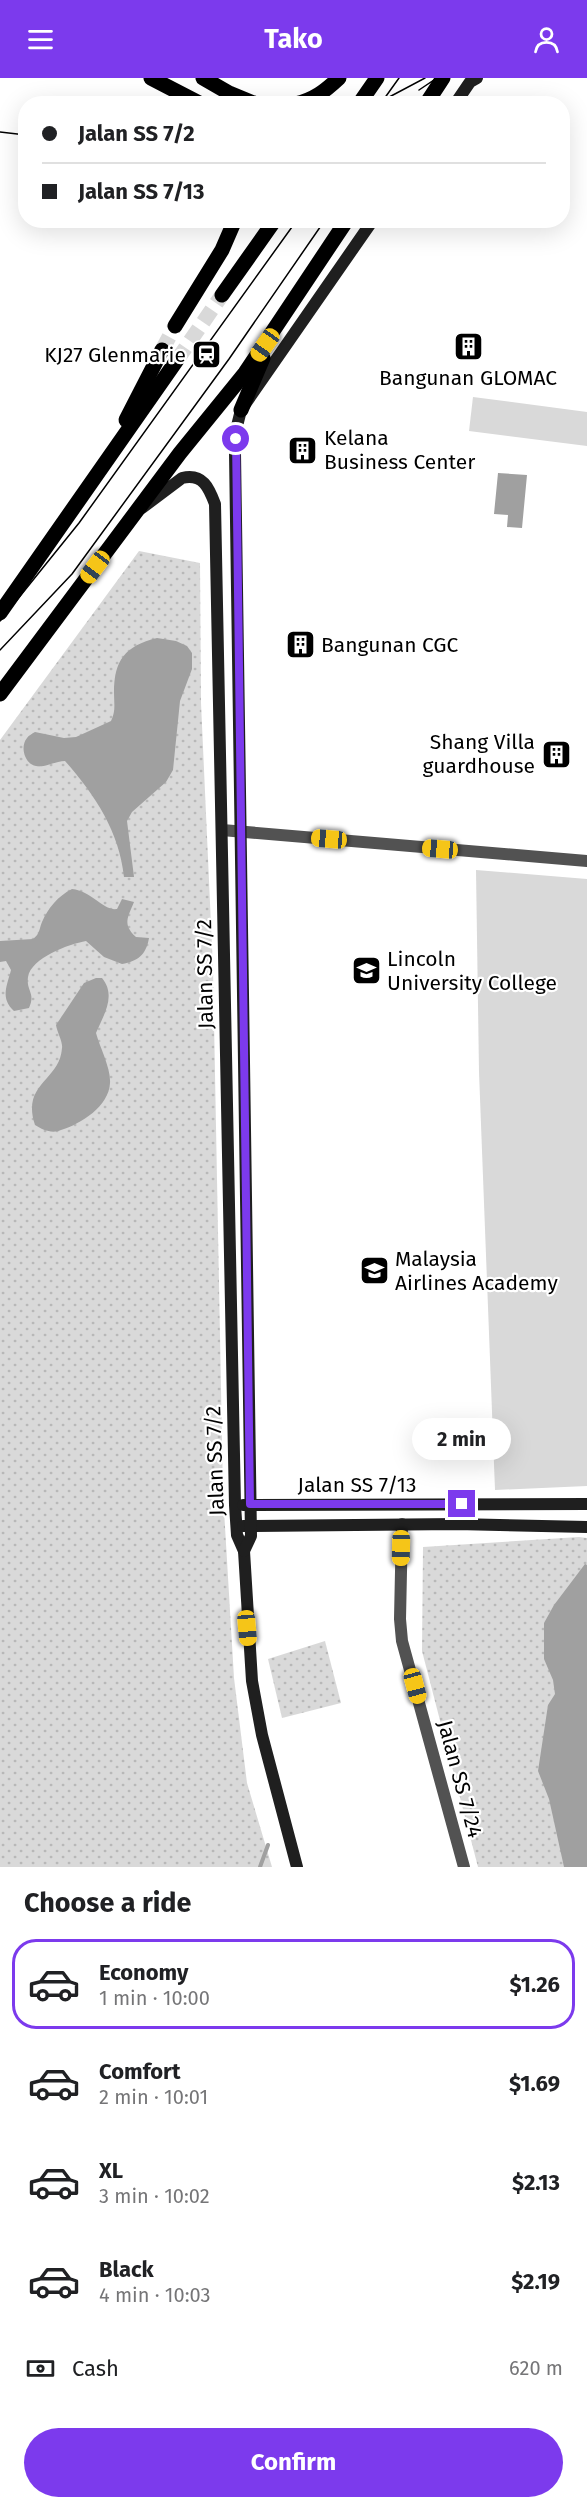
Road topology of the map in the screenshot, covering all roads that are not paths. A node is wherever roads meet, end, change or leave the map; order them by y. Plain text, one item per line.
1 (152, 78) edge
2 (203, 78) edge
3 (339, 78) edge
4 (377, 78) edge
5 (443, 78) edge
6 (477, 78) edge
7 (186, 96) edge
8 (236, 96) edge
9 (318, 96) edge
10 (365, 96) edge
11 (431, 96) edge
12 (460, 96) edge
13 (231, 228) edge
14 (269, 228) edge
15 (342, 228) edge
16 (367, 228) edge
17 (222, 295) tunnel mouth
18 (174, 326) tunnel mouth
19 (275, 331) junction
20 (162, 350) tunnel mouth
21 (177, 360) tunnel mouth
22 (241, 410) junction
23 (113, 451) junction
24 (134, 515) junction
25 (0, 613) edge
26 (0, 694) edge
27 (222, 830) junction
28 (241, 832) junction
29 (587, 861) edge
30 (250, 1504) junction
31 (447, 1504) junction
32 (587, 1504) edge
33 (235, 1505) junction
34 (402, 1524) junction
35 (457, 1524) junction
36 (236, 1526) junction
37 (250, 1526) junction
38 (587, 1527) edge
39 (244, 1551) junction
40 (297, 1867) edge
41 (464, 1867) edge

1 - 7 main road
2 - 8 main road
3 - 9 main road
4 - 10 main road
5 - 11 main road
6 - 12 street
13 - 18 main road
14 - 17 main road
15 - 19 main road
16 - 22 street
19 - 22 main road
19 - 24 main road
20 - 23 main road
21 - 23 main road
22 - 28 street, Jalan SS 7/2
23 - 25 main road
24 - 26 main road
24 - 27 street, Jalan SS 7/2
27 - 28 street
27 - 33 street, Jalan SS 7/2
28 - 29 street
28 - 30 street, Jalan SS 7/2
30 - 31 street, Jalan SS 7/13
30 - 33 street, Jalan SS 7/13
30 - 37 street, Jalan SS 7/2
31 - 32 street, Jalan SS 7/13
31 - 35 street
33 - 36 street, Jalan SS 7/2
34 - 35 street, Jalan SS 7/13
34 - 37 street, Jalan SS 7/13
34 - 41 street, Jalan SS 7/24
35 - 38 street, Jalan SS 7/13
36 - 37 street, Jalan SS 7/13
36 - 39 street, Jalan SS 7/2
37 - 39 street, Jalan SS 7/2
39 - 40 street, Jalan SS 7/2

